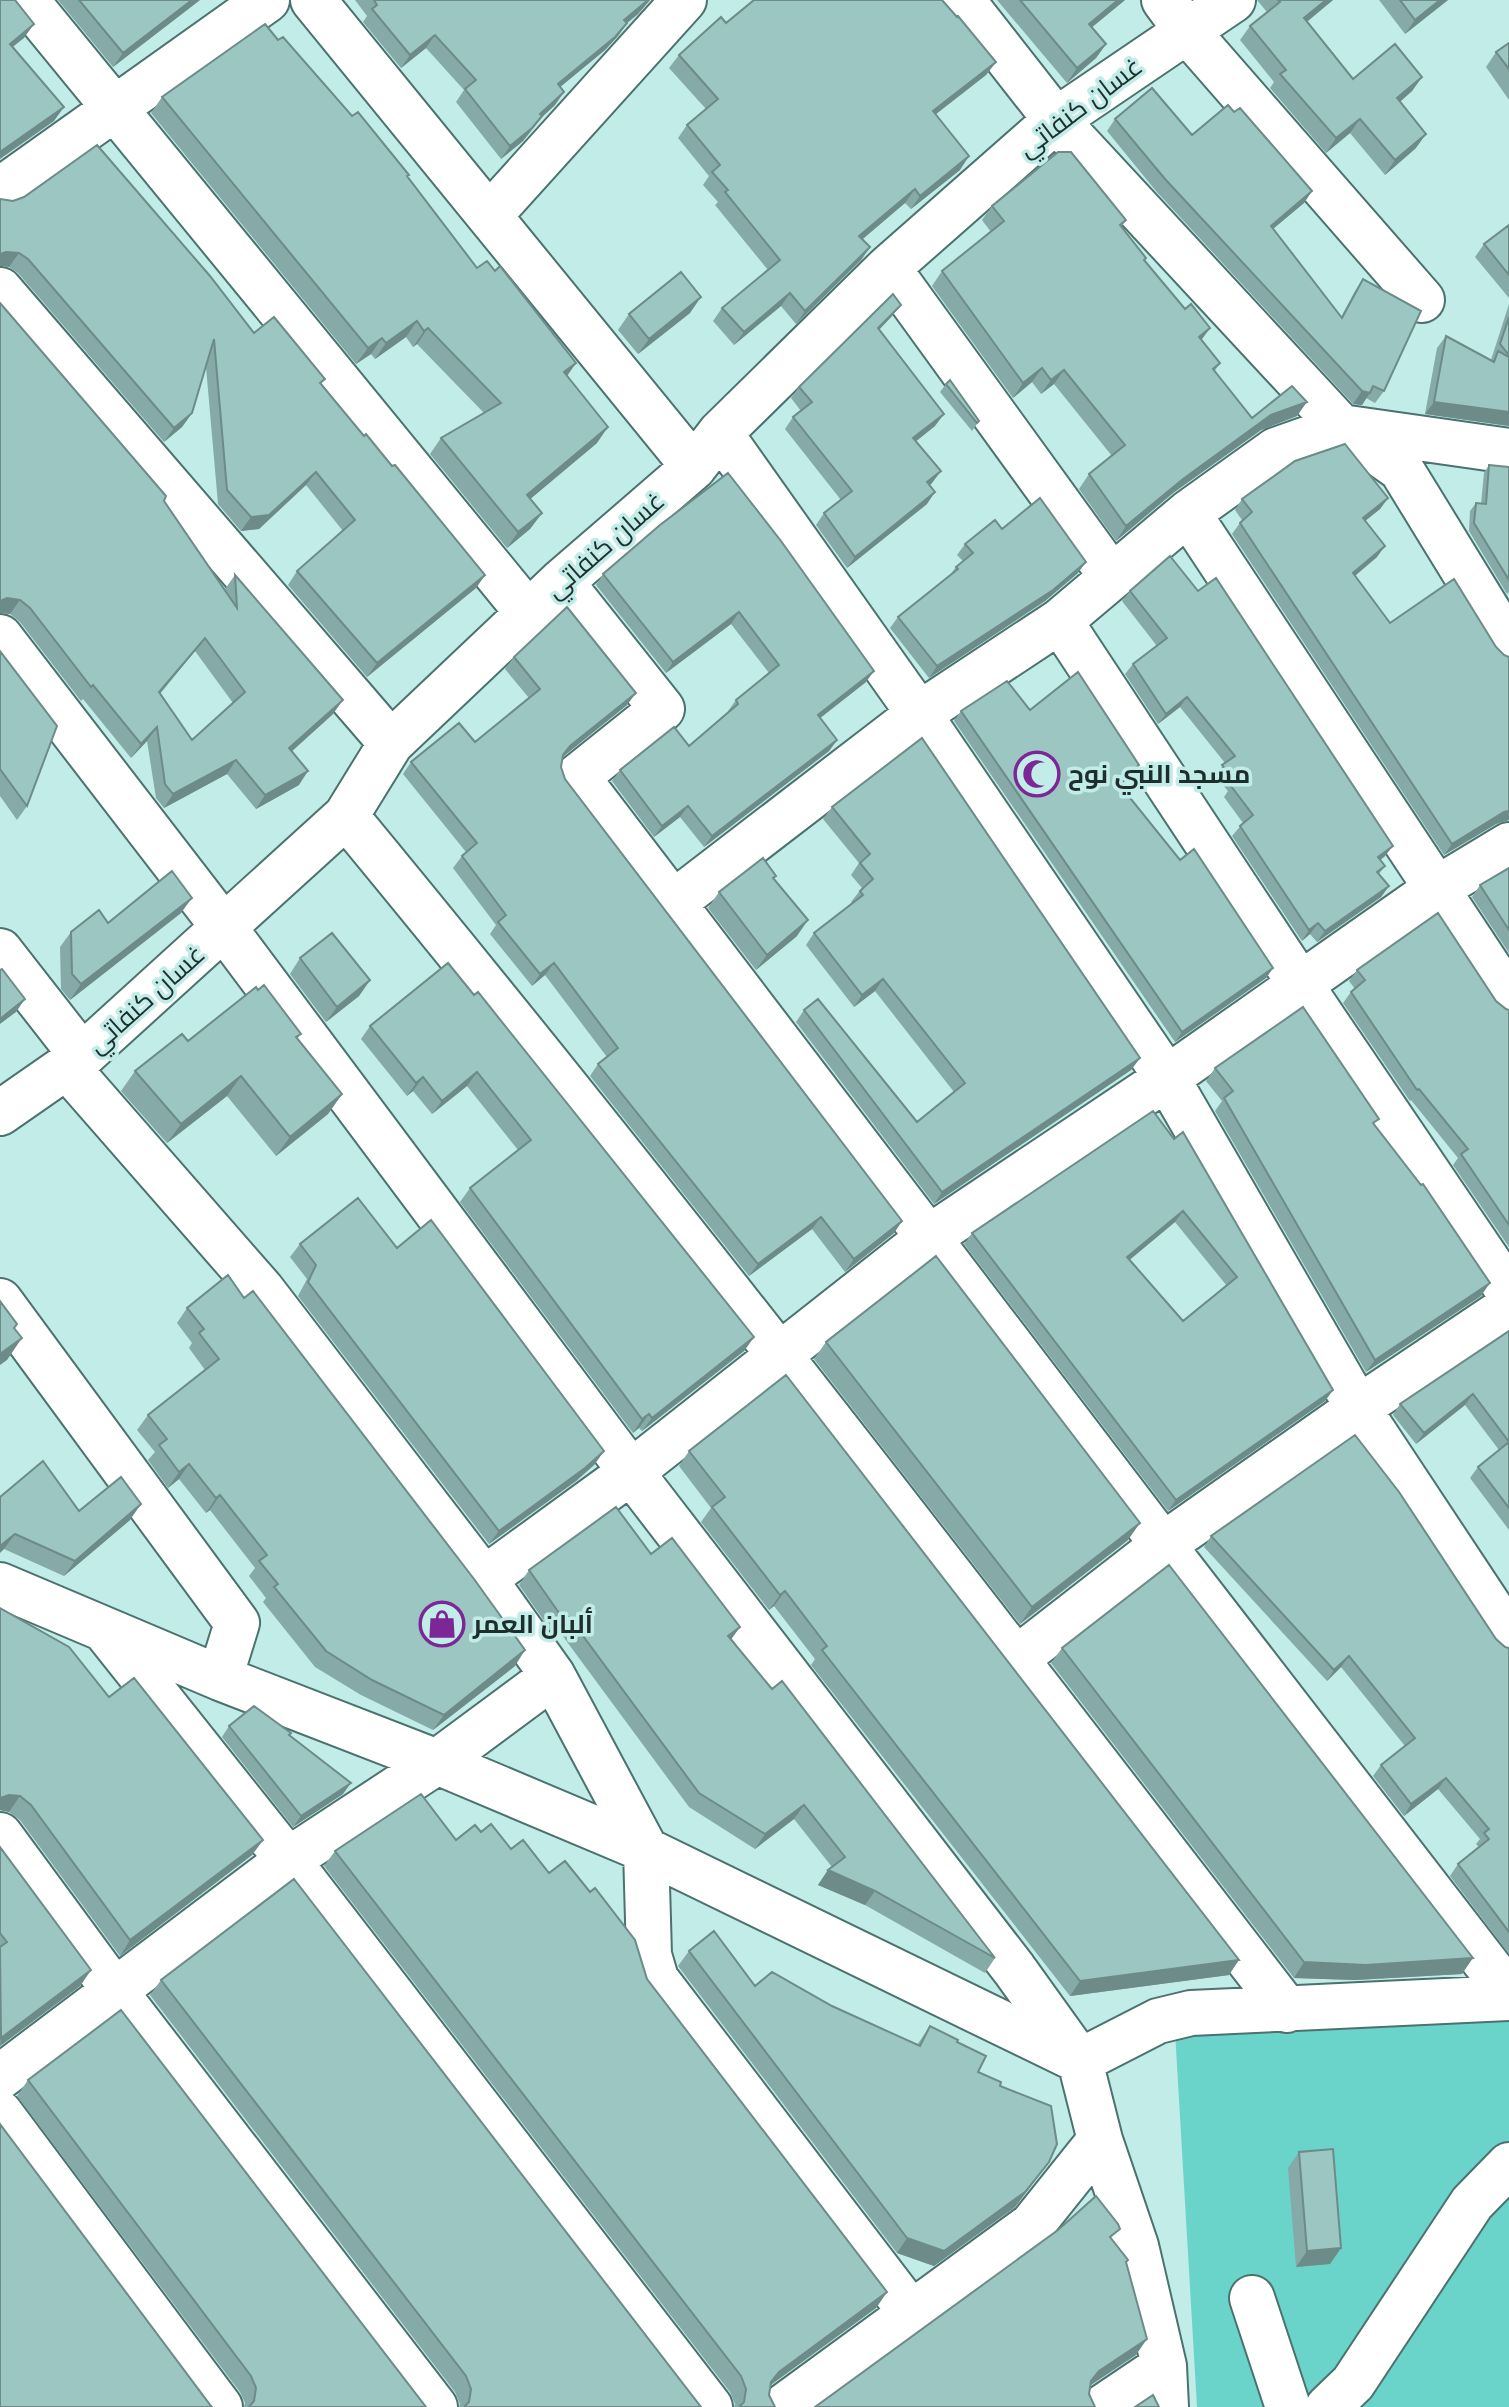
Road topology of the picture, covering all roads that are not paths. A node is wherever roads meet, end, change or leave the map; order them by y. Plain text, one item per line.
1 (26, 0) edge
2 (267, 0) edge
3 (313, 0) edge
4 (684, 0) edge
5 (962, 0) edge
6 (1233, 0) edge
7 (1175, 15) edge
8 (117, 109) junction
9 (1056, 120) junction
10 (0, 190) edge
11 (489, 216) junction
12 (888, 268) junction
13 (0, 290) edge
14 (1422, 300) dead end
15 (1341, 427) junction
16 (707, 450) junction
17 (1509, 451) edge
18 (1188, 513) junction
19 (1112, 577) junction
20 (561, 582) junction
21 (528, 613) junction
22 (1060, 621) junction
23 (1505, 632) edge
24 (0, 637) edge
25 (919, 714) junction
26 (391, 743) junction
27 (346, 816) junction
28 (1509, 845) edge
29 (1436, 889) junction
30 (673, 903) junction
31 (225, 929) junction
32 (0, 951) edge
33 (1300, 984) junction
34 (1509, 998) edge
35 (74, 1062) junction
36 (1167, 1078) junction
37 (0, 1113) edge
38 (928, 1238) junction
39 (1509, 1292) edge
40 (0, 1301) edge
41 (1509, 1307) edge
42 (782, 1356) junction
43 (1358, 1408) junction
44 (631, 1472) junction
45 (1163, 1545) junction
46 (484, 1579) junction
47 (0, 1585) edge
48 (104, 1629) junction
49 (1509, 1636) edge
50 (1016, 1659) junction
51 (553, 1676) junction
52 (220, 1678) junction
53 (437, 1762) junction
54 (0, 1835) edge
55 (646, 1850) junction
56 (288, 1860) junction
57 (114, 1990) junction
58 (1509, 1996) edge
59 (1287, 2010) junction
60 (1080, 2061) junction
61 (0, 2077) edge
62 (0, 2113) edge
63 (1100, 2140) junction
64 (1509, 2165) edge
65 (1252, 2298) dead end
66 (912, 2314) junction
67 (1165, 2387) edge
68 (220, 2407) edge
69 (435, 2407) edge
70 (710, 2407) edge
71 (783, 2407) edge
72 (1103, 2407) edge
73 (1288, 2407) edge
74 (1328, 2407) edge

1 - 8 street
2 - 8 street
3 - 11 street
4 - 11 street
5 - 9 street
6 - 7 street, غسان كنفاتي
7 - 9 street, غسان كنفاتي
7 - 14 street
8 - 10 street
8 - 21 street
9 - 12 street, غسان كنفاتي
9 - 15 street
11 - 16 street
12 - 16 street, غسان كنفاتي
12 - 19 street
13 - 26 street
15 - 17 street
15 - 18 street
15 - 23 street
16 - 20 street, غسان كنفاتي
16 - 25 street
18 - 19 street
18 - 29 street
19 - 22 street
20 - 21 street, غسان كنفاتي
20 - 30 street
21 - 26 street, غسان كنفاتي
22 - 25 street
22 - 33 street
24 - 31 street
25 - 30 street
25 - 36 street
26 - 27 street, غسان كنفاتي
27 - 31 street, غسان كنفاتي
27 - 42 street
28 - 29 street
29 - 33 street
29 - 34 street
30 - 38 street
31 - 35 street, غسان كنفاتي
31 - 44 street
32 - 35 street
33 - 36 street
33 - 39 street
35 - 37 street, غسان كنفاتي
35 - 46 street
36 - 38 street
36 - 43 street
38 - 42 street
38 - 45 street
40 - 52 street
41 - 43 street
42 - 44 street
42 - 50 street
43 - 45 street
43 - 49 street
44 - 46 street
44 - 60 street
45 - 50 street
45 - 58 street
46 - 51 street
47 - 48 street
48 - 52 street
48 - 56 street
50 - 59 street
51 - 53 street
51 - 55 street
52 - 53 street
53 - 55 street
53 - 56 street
54 - 57 street
55 - 60 street
55 - 66 street
56 - 57 street
56 - 70 street
57 - 61 street
57 - 69 street
58 - 59 street
59 - 60 street
60 - 63 street
62 - 68 street
63 - 66 street
63 - 67 street
64 - 74 street
65 - 73 street
66 - 71 street
67 - 72 street

